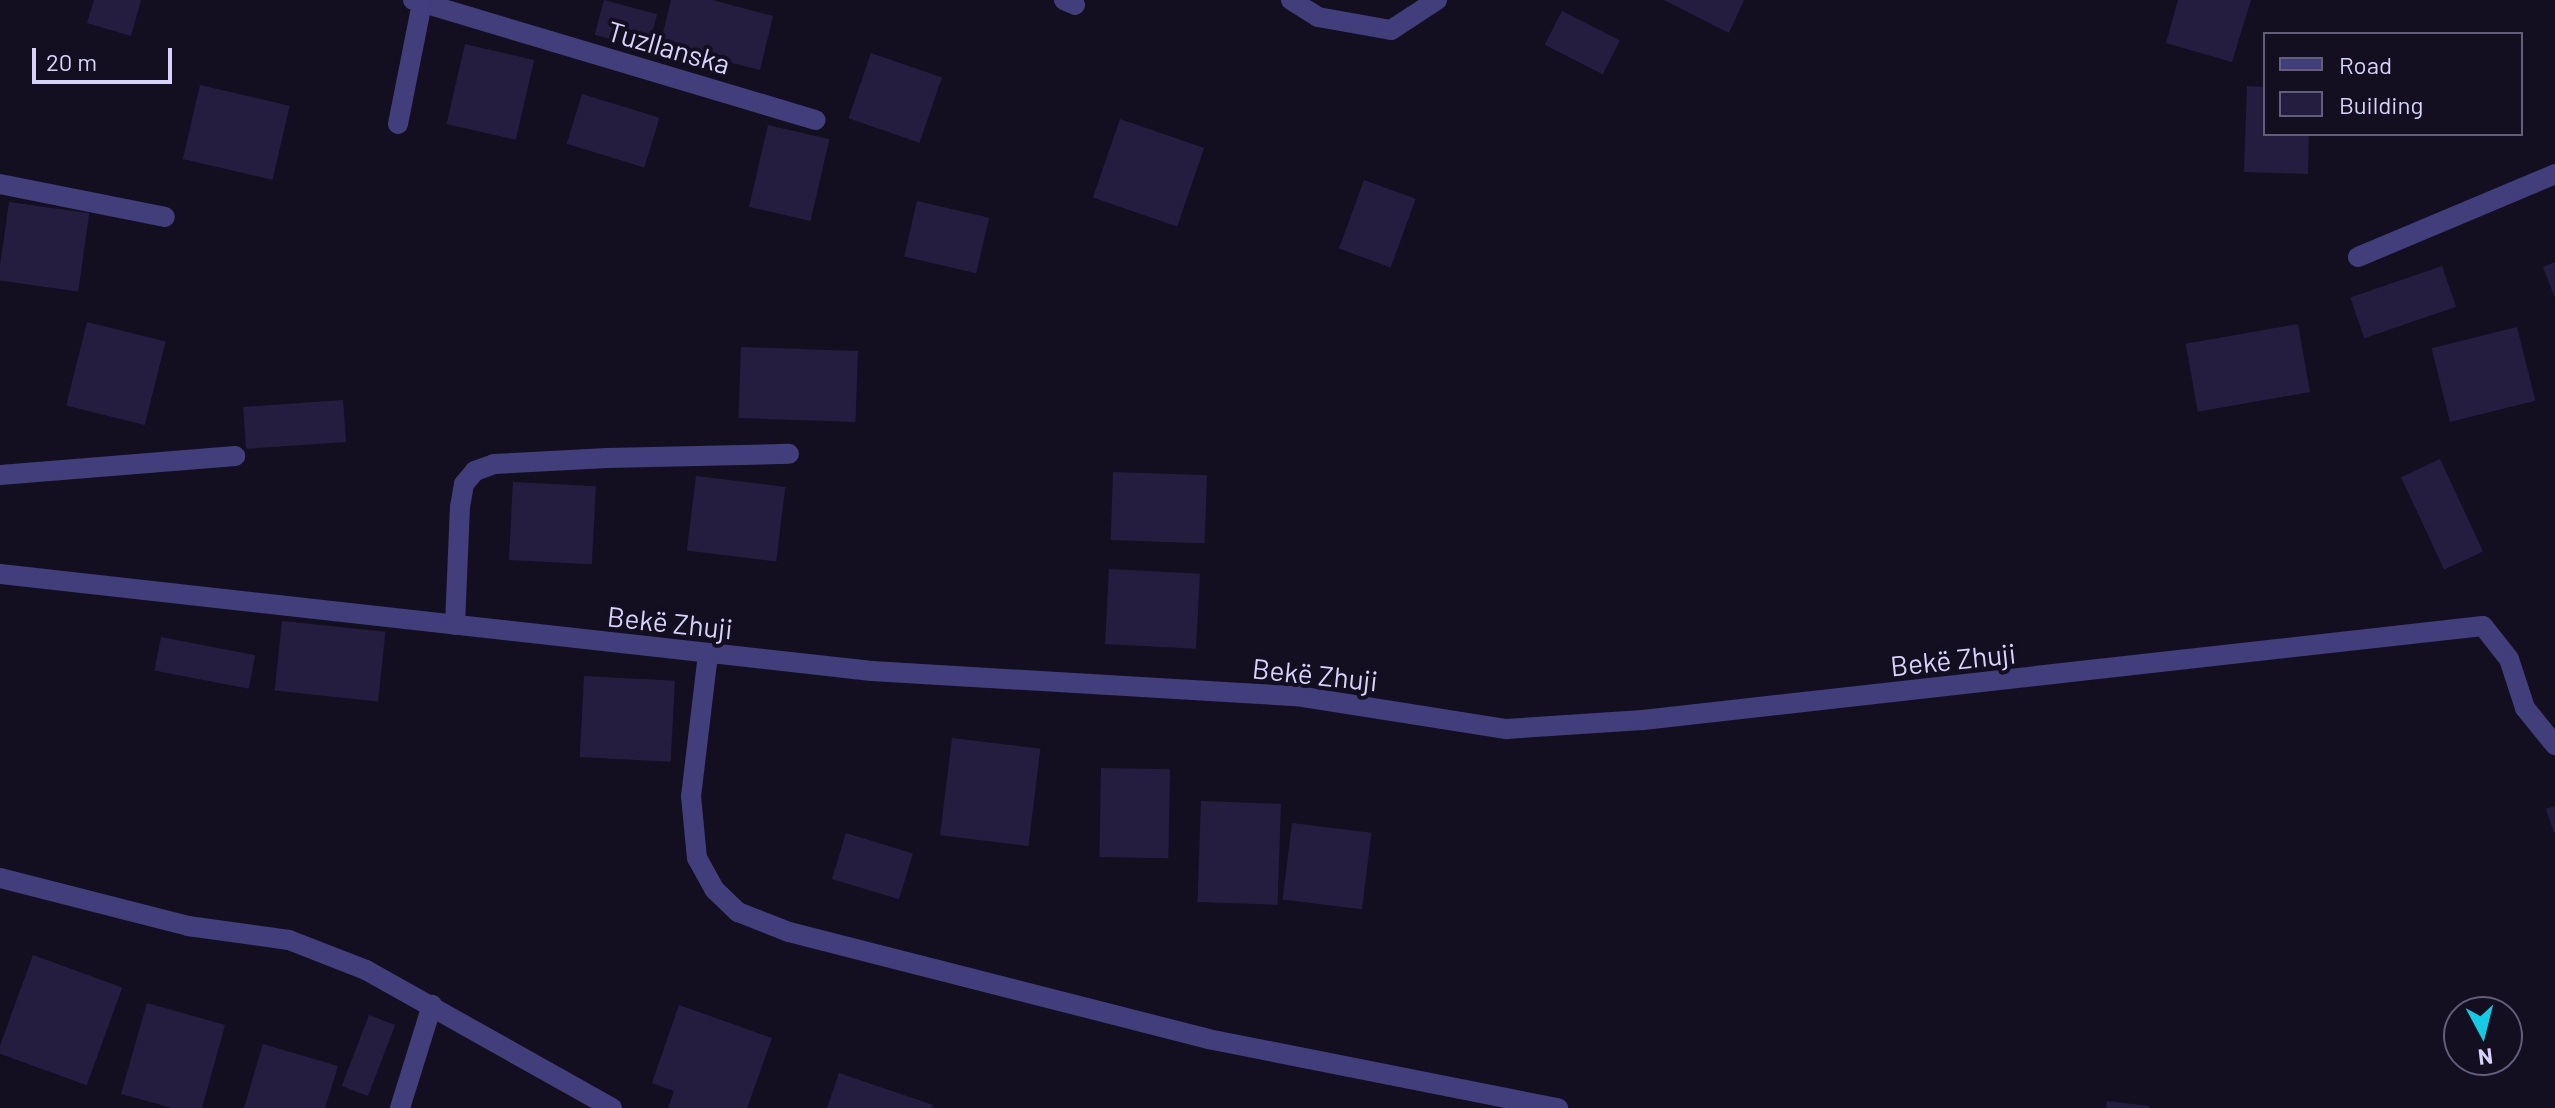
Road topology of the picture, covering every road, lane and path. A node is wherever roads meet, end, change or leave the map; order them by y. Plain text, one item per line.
1 (1291, 0) edge
2 (1437, 0) edge
3 (417, 2) edge
4 (816, 120) dead end
5 (398, 124) dead end
6 (2555, 174) edge
7 (0, 184) edge
8 (165, 217) dead end
9 (2358, 257) dead end
10 (789, 454) dead end
11 (235, 456) dead end
12 (0, 475) edge
13 (0, 574) edge
14 (455, 625) junction
15 (708, 654) junction
16 (2555, 745) edge
17 (0, 878) edge
18 (432, 1005) junction
19 (400, 1108) edge
20 (612, 1108) edge
21 (1558, 1108) edge

1 - 2 street
3 - 4 street, Tuzllanska
3 - 5 street
6 - 9 street
7 - 8 street
10 - 14 street
11 - 12 street
13 - 14 street, Bekë Zhuji
14 - 15 street, Bekë Zhuji
15 - 16 street, Bekë Zhuji
15 - 21 street
17 - 18 street
18 - 19 street
18 - 20 street

